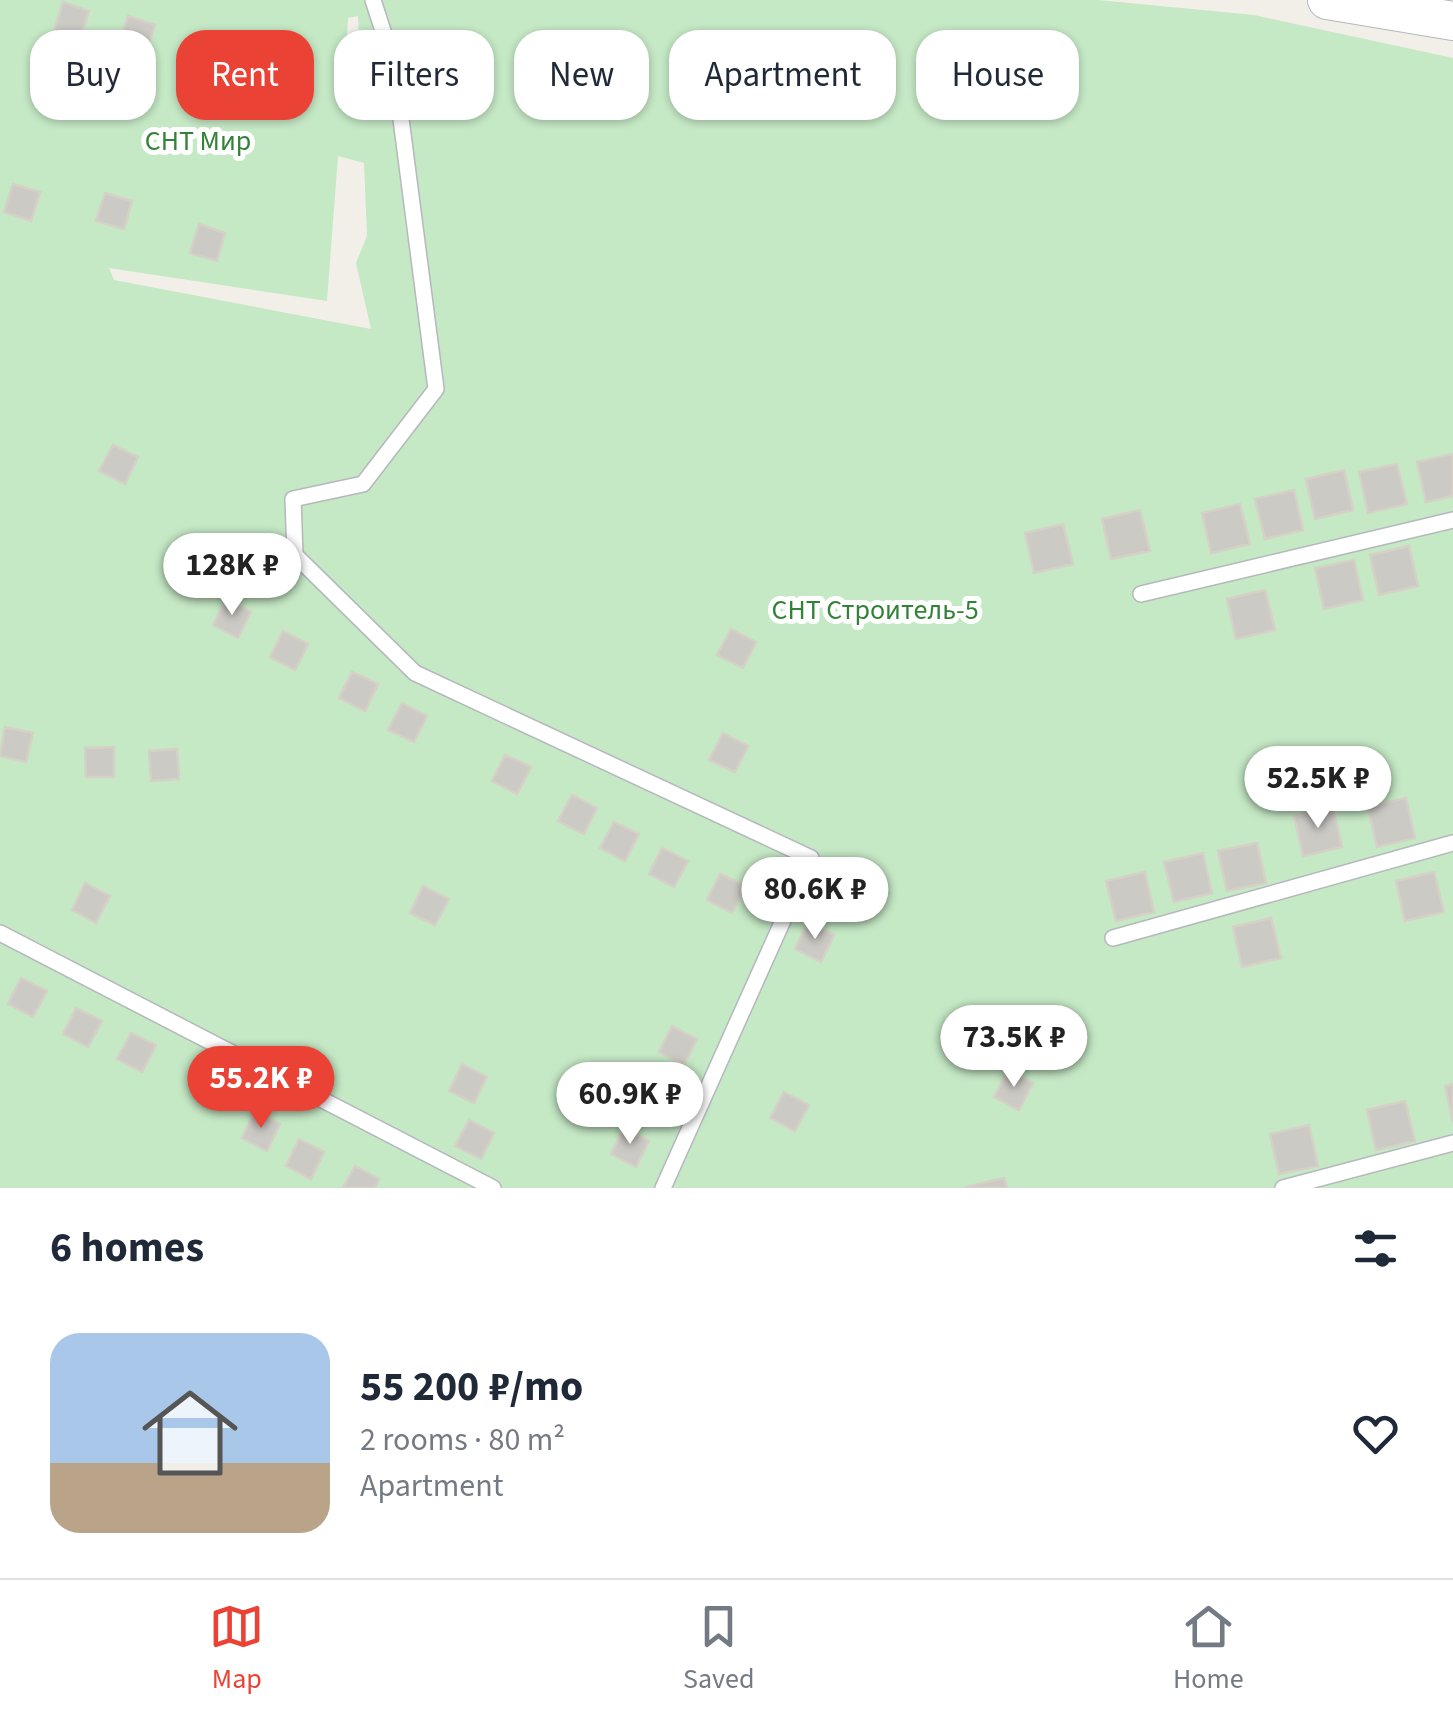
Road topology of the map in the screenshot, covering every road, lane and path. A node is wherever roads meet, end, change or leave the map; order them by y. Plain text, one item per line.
1 (373, 0) edge
2 (1327, 0) edge
3 (1453, 21) edge
4 (1453, 520) edge
5 (1140, 594) dead end
6 (1453, 842) edge
7 (0, 933) edge
8 (1113, 938) dead end
9 (1453, 1142) edge
10 (493, 1188) edge
11 (663, 1188) edge
12 (1283, 1188) edge

1 - 11 lane
2 - 3 street
4 - 5 lane
6 - 8 lane
7 - 10 lane
9 - 12 lane

